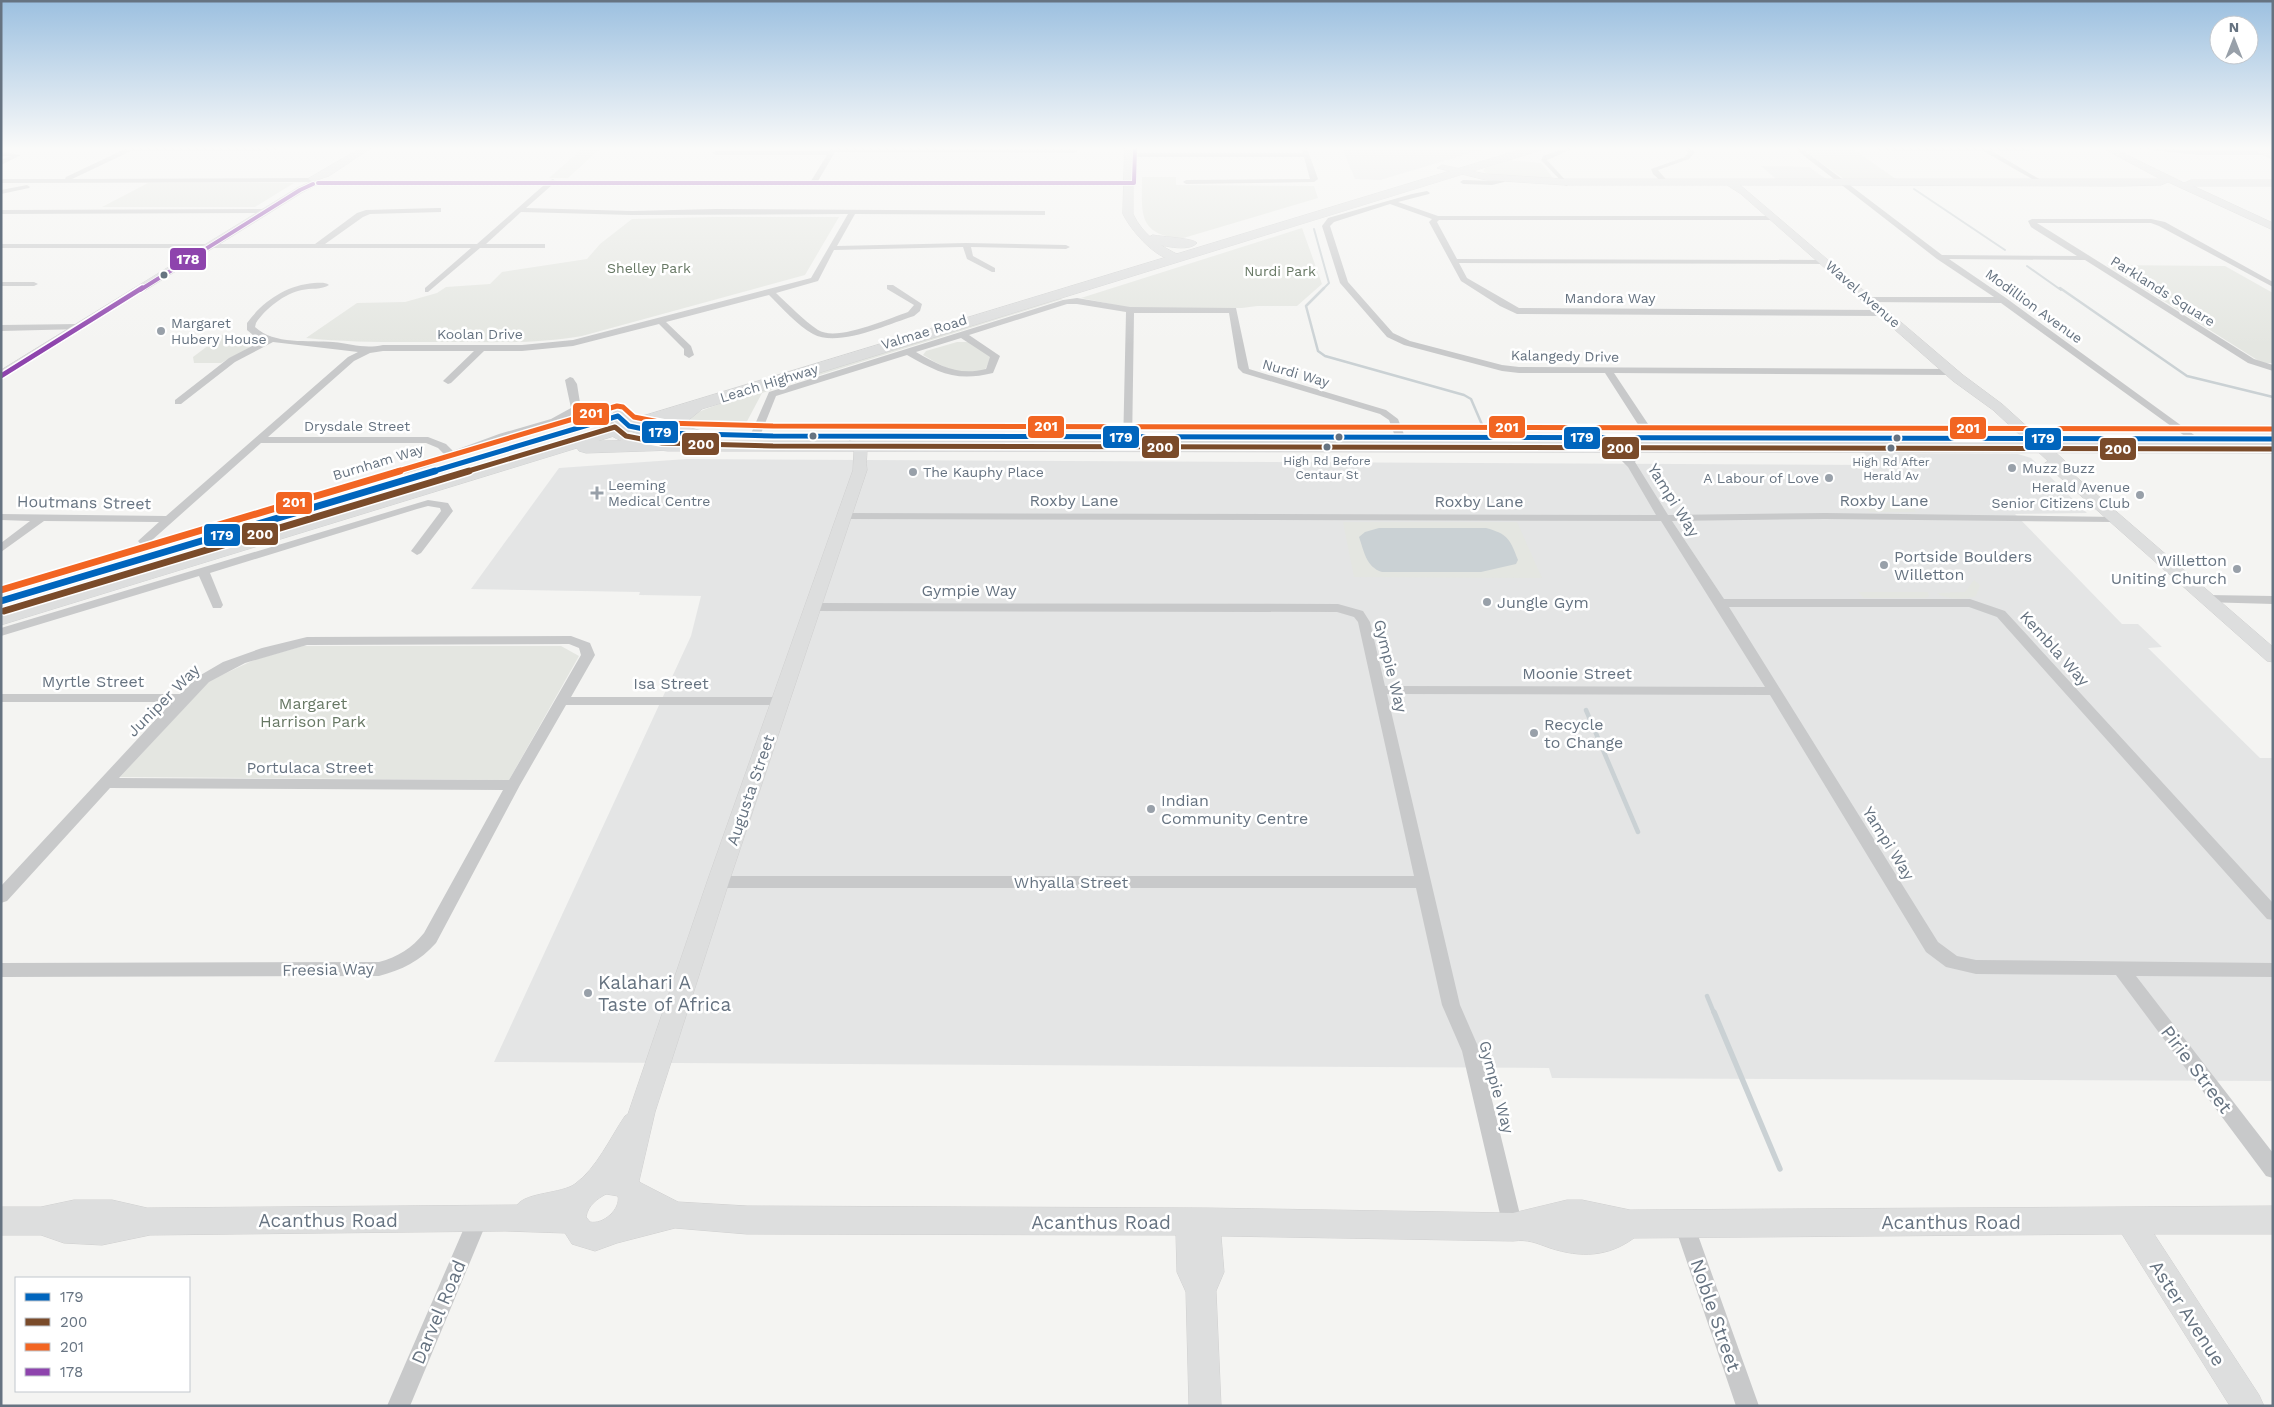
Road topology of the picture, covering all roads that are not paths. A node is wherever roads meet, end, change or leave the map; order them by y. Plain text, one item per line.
1 (263, 214) edge
2 (364, 214) edge
3 (514, 214) edge
4 (851, 214) edge
5 (1128, 214) edge
6 (1318, 214) edge
7 (1352, 214) edge
8 (1424, 214) edge
9 (1770, 214) edge
10 (1884, 214) edge
11 (2250, 214) edge
12 (2259, 214) edge
13 (1437, 218) junction
14 (1775, 218) junction
15 (2273, 220) edge
16 (2273, 226) edge
17 (1, 246) edge
18 (210, 246) junction
19 (317, 246) junction
20 (478, 246) junction
21 (542, 246) dead end
22 (966, 246) junction
23 (1066, 246) dead end
24 (832, 248) junction
25 (1141, 250) junction
26 (1177, 252) junction
27 (1940, 257) junction
28 (2086, 258) junction
29 (1454, 261) junction
30 (1826, 262) junction
31 (992, 270) dead end
32 (1, 284) edge
33 (34, 284) dead end
34 (324, 285) dead end
35 (2273, 286) edge
36 (890, 288) dead end
37 (428, 290) dead end
38 (771, 293) junction
39 (1869, 300) junction
40 (2003, 300) junction
41 (1130, 310) junction
42 (1884, 313) junction
43 (662, 322) junction
44 (1, 328) edge
45 (79, 328) junction
46 (961, 334) junction
47 (271, 340) junction
48 (482, 348) junction
49 (367, 351) junction
50 (908, 351) junction
51 (690, 355) dead end
52 (2273, 368) edge
53 (1608, 371) junction
54 (1955, 375) junction
55 (1, 376) edge
56 (570, 380) dead end
57 (448, 381) dead end
58 (178, 402) dead end
59 (695, 406) junction
60 (615, 424) junction
61 (1644, 424) dead end
62 (695, 435) junction
63 (755, 436) junction
64 (1400, 437) junction
65 (2193, 439) junction
66 (2273, 439) edge
67 (258, 440) junction
68 (845, 441) junction
69 (1127, 442) junction
70 (1619, 442) junction
71 (2031, 443) junction
72 (668, 446) junction
73 (2273, 448) edge
74 (872, 449) junction
75 (548, 450) junction
76 (451, 455) junction
77 (860, 470) junction
78 (845, 516) junction
79 (1, 517) edge
80 (42, 517) junction
81 (1664, 518) junction
82 (167, 519) junction
83 (2113, 519) junction
84 (157, 543) joint
85 (1, 549) edge
86 (417, 551) dead end
87 (203, 571) junction
88 (2207, 599) junction
89 (2273, 600) edge
90 (1, 601) edge
91 (1720, 603) junction
92 (217, 605) dead end
93 (814, 607) junction
94 (1, 618) edge
95 (1, 632) edge
96 (585, 646) joint
97 (2273, 657) edge
98 (1379, 690) junction
99 (1775, 691) junction
100 (1, 698) edge
101 (184, 698) junction
102 (562, 701) junction
103 (781, 701) junction
104 (107, 782) junction
105 (513, 785) junction
106 (718, 882) junction
107 (1424, 882) junction
108 (1, 897) edge
109 (2273, 914) edge
110 (2121, 969) junction
111 (1, 970) edge
112 (2273, 970) edge
113 (642, 1112) junction
114 (2273, 1169) edge
115 (629, 1188) junction
116 (582, 1200) junction
117 (675, 1215) junction
118 (492, 1218) junction
119 (2273, 1220) edge
120 (1, 1221) edge
121 (2129, 1221) junction
122 (1198, 1222) junction
123 (1684, 1224) junction
124 (1520, 1227) junction
125 (613, 1230) junction
126 (398, 1406) edge
127 (1205, 1406) edge
128 (1748, 1406) edge
129 (2248, 1406) edge

1 - 18 street
2 - 19 street
3 - 20 street
4 - 24 street, Koolan Drive
5 - 25 street
6 - 26 highway, Leach Highway
7 - 53 street, Kalangedy Drive
8 - 13 street
9 - 14 street, Wavel Avenue
10 - 27 street, Modillion Avenue
11 - 16 street
12 - 15 street
13 - 14 street
13 - 29 street, Mandora Way
14 - 30 street, Wavel Avenue
17 - 18 street
18 - 19 street
18 - 45 street
19 - 20 street
20 - 21 street
20 - 37 street
22 - 23 street
22 - 24 street
22 - 31 street
24 - 38 street, Koolan Drive
25 - 26 highway, Leach Highway
25 - 26 street
25 - 26 highway
25 - 60 highway, Leach Highway
26 - 59 highway, Leach Highway
27 - 28 street
27 - 40 street, Modillion Avenue
28 - 35 street, Parklands Square
28 - 52 street, Parklands Square
29 - 30 street
29 - 42 street, Mandora Way
30 - 39 street, Wavel Avenue
32 - 33 street
34 - 47 street
36 - 38 street
38 - 43 street, Koolan Drive
39 - 40 street
39 - 42 street, Wavel Avenue
40 - 65 street, Modillion Avenue
41 - 46 street, Valmae Road
41 - 64 street, Nurdi Way
41 - 69 street
42 - 54 street, Wavel Avenue
43 - 48 street, Koolan Drive
43 - 51 street
44 - 45 street
45 - 55 street
46 - 50 street, Valmae Road
46 - 50 street
47 - 49 street
47 - 58 street
48 - 49 street, Koolan Drive
48 - 57 street
49 - 67 street, Koolan Drive
50 - 63 street, Valmae Road
53 - 54 street, Kalangedy Drive
53 - 61 street
54 - 71 street, Wavel Avenue
56 - 76 street, Burnham Way
59 - 60 highway, Leach Highway
59 - 62 highway
60 - 62 main road
60 - 72 main road
60 - 75 highway, Leach Highway
60 - 90 highway, Leach Highway
62 - 63 main road
63 - 68 main road
64 - 69 main road
64 - 70 main road
65 - 66 main road
65 - 71 main road
67 - 76 street, Drysdale Street
67 - 82 street, Koolan Drive
68 - 69 main road
68 - 72 main road
68 - 74 main road
68 - 77 street, Augusta Street
69 - 70 main road
69 - 74 main road
70 - 71 main road
70 - 81 street, Yampi Way
71 - 73 main road
71 - 83 street, Wavel Avenue
72 - 75 highway
74 - 77 street, Augusta Street
75 - 94 highway, Leach Highway
76 - 84 street, Burnham Way
77 - 78 street, Augusta Street
78 - 81 street, Roxby Lane
78 - 93 street, Augusta Street
79 - 80 street, Houtmans Street
80 - 82 street, Houtmans Street
80 - 85 street
81 - 83 street, Roxby Lane
81 - 91 street, Yampi Way
82 - 84 street, Koolan Drive
83 - 88 street, Wavel Avenue
86 - 87 street
87 - 92 street
87 - 95 street
88 - 89 street
88 - 97 street, Wavel Avenue
91 - 99 street, Yampi Way
91 - 109 street, Kembla Way
93 - 98 street, Gympie Way
93 - 103 street, Augusta Street
96 - 101 street, Juniper Way
96 - 102 street, Freesia Way
98 - 99 street, Moonie Street
98 - 107 street, Gympie Way
99 - 110 street, Yampi Way
100 - 101 street, Myrtle Street
101 - 104 street, Juniper Way
102 - 103 street, Isa Street
102 - 105 street, Freesia Way
103 - 106 street, Augusta Street
104 - 105 street, Portulaca Street
104 - 108 street, Juniper Way
105 - 111 street, Freesia Way
106 - 107 street, Whyalla Street
106 - 113 street, Augusta Street
107 - 124 street, Gympie Way
110 - 112 street, Yampi Way
110 - 114 street, Pirie Street
113 - 115 street, Augusta Street
113 - 116 street, Augusta Street
115 - 116 street, Acanthus Road
115 - 117 street, Acanthus Road
115 - 125 street
116 - 118 street, Acanthus Road
116 - 125 street, Acanthus Road
117 - 122 street, Acanthus Road
117 - 125 street, Acanthus Road
118 - 120 street, Acanthus Road
118 - 126 street, Darvel Road
119 - 121 street, Acanthus Road
121 - 123 street, Acanthus Road
121 - 129 street, Aster Avenue
122 - 124 street, Acanthus Road
122 - 127 street
123 - 124 street, Acanthus Road
123 - 128 street, Noble Street

